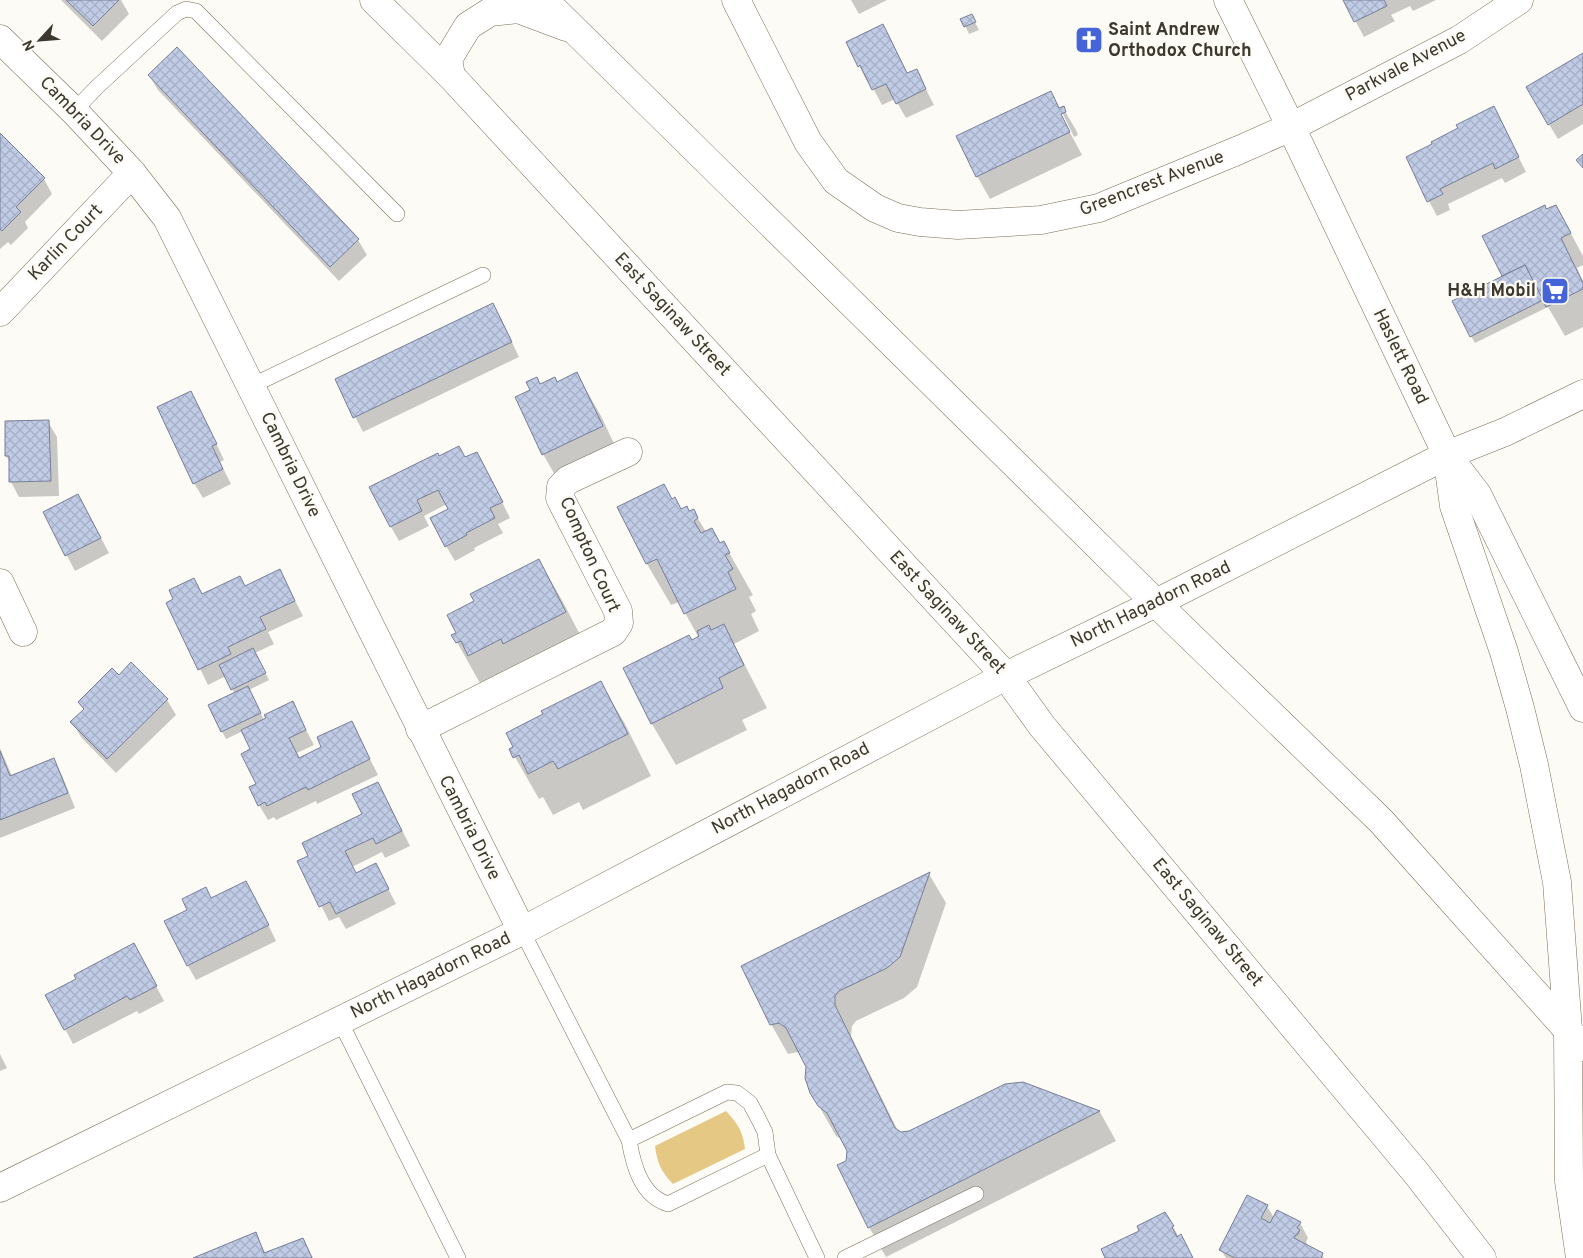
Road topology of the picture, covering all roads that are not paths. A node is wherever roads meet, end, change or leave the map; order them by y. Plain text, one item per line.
1 (374, 0) edge
2 (544, 0) edge
3 (736, 0) edge
4 (1228, 0) edge
5 (1519, 0) edge
6 (574, 30) junction
7 (0, 39) edge
8 (451, 76) junction
9 (74, 111) junction
10 (1291, 127) junction
11 (132, 173) junction
12 (397, 214) dead end
13 (483, 275) dead end
14 (0, 312) edge
15 (251, 386) junction
16 (1583, 394) edge
17 (628, 452) dead end
18 (1447, 455) junction
19 (0, 583) edge
20 (1156, 603) junction
21 (23, 632) dead end
22 (1006, 676) junction
23 (1583, 708) edge
24 (420, 729) junction
25 (522, 931) junction
26 (340, 1021) junction
27 (1576, 1038) edge
28 (629, 1140) junction
29 (768, 1154) junction
30 (0, 1188) edge
31 (976, 1194) dead end
32 (458, 1258) edge
33 (817, 1258) edge
34 (845, 1258) edge
35 (1482, 1258) edge
36 (1580, 1258) edge

1 - 8 main road, East Saginaw Street
2 - 6 main road
3 - 10 main road, Greencrest Avenue
4 - 10 main road, Haslett Road
5 - 10 main road, Parkvale Avenue
6 - 8 main road
6 - 20 main road
7 - 9 main road, Cambria Drive
8 - 22 main road, East Saginaw Street
9 - 11 main road, Cambria Drive
9 - 12 lane
10 - 18 main road, Haslett Road
11 - 14 main road, Karlin Court
11 - 15 main road, Cambria Drive
13 - 15 lane
15 - 24 main road, Cambria Drive
16 - 18 main road, North Hagadorn Road
17 - 24 main road, Compton Court
18 - 20 main road, North Hagadorn Road
18 - 23 main road, Haslett Road
18 - 27 main road
19 - 21 main road
20 - 22 main road, North Hagadorn Road
20 - 27 main road
22 - 25 main road, North Hagadorn Road
22 - 35 main road, East Saginaw Street
24 - 25 main road, Cambria Drive
25 - 26 main road, North Hagadorn Road
25 - 28 lane
26 - 30 main road, North Hagadorn Road
26 - 32 lane
27 - 36 main road
28 - 29 lane
28 - 29 lane
29 - 33 lane
31 - 34 lane

